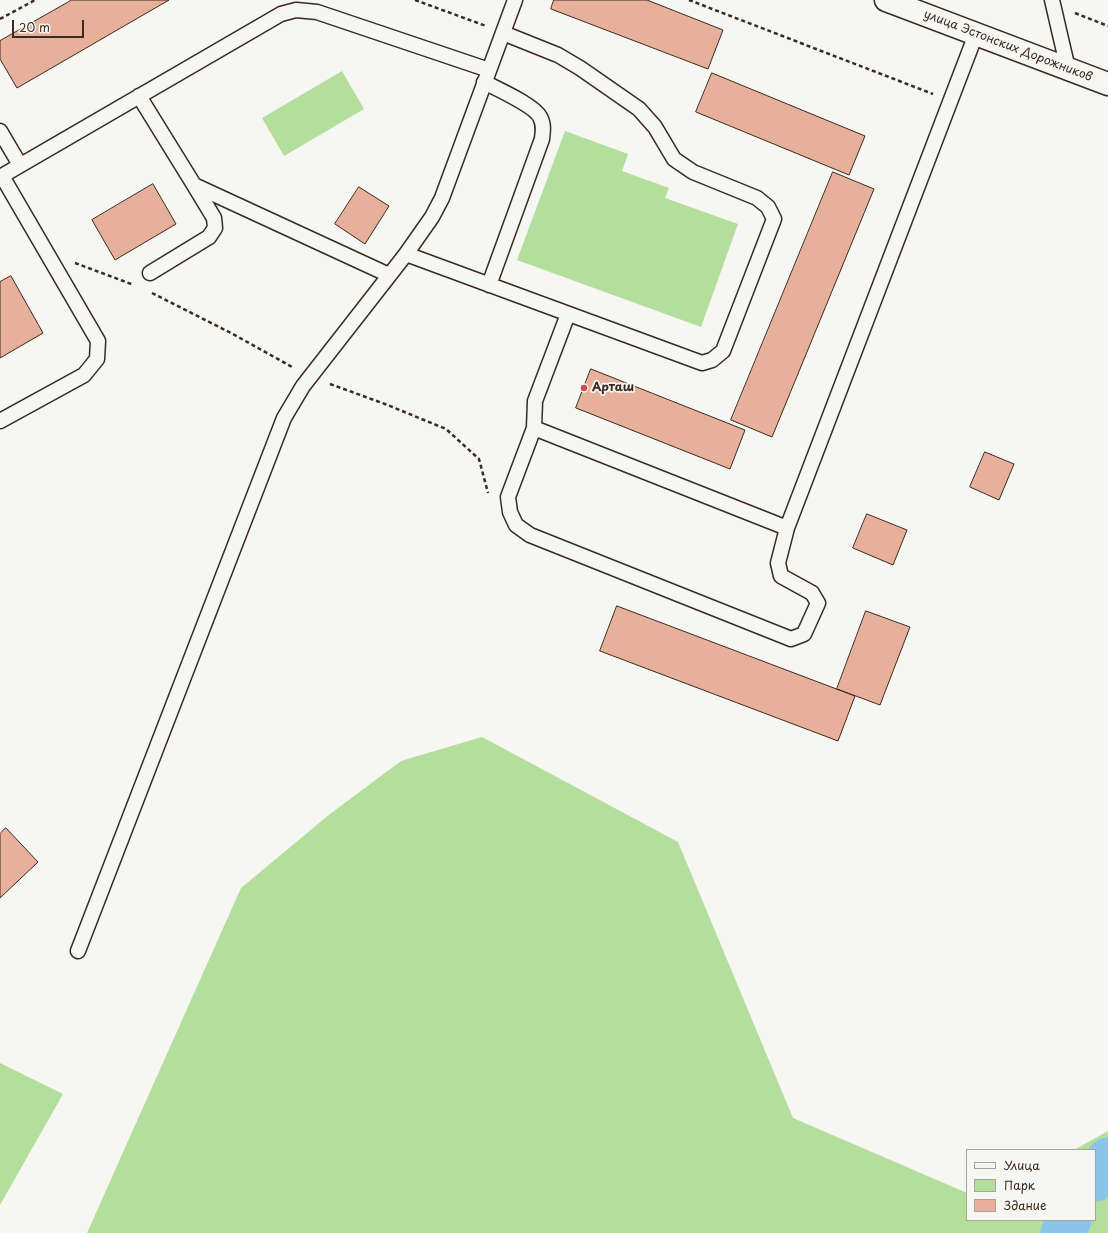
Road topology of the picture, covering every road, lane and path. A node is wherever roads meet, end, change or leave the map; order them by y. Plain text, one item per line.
1 (35, 0) edge
2 (415, 0) edge
3 (514, 0) edge
4 (689, 0) edge
5 (886, 0) edge
6 (1052, 0) edge
7 (0, 19) edge
8 (503, 33) junction
9 (976, 34) junction
10 (1068, 69) junction
11 (486, 76) junction
12 (1108, 84) edge
13 (937, 95) dead end
14 (139, 96) junction
15 (0, 132) edge
16 (20, 165) junction
17 (1, 176) edge
18 (194, 185) junction
19 (406, 254) junction
20 (150, 273) dead end
21 (389, 275) junction
22 (489, 285) junction
23 (568, 314) junction
24 (0, 421) edge
25 (534, 428) junction
26 (787, 528) junction
27 (78, 951) dead end

1 - 7 path
2 - 8 path
3 - 8 lane
4 - 13 path
5 - 9 main road, улица Эстонских Дорожников
6 - 10 lane
8 - 11 lane
8 - 23 lane
9 - 10 main road, улица Эстонских Дорожников
9 - 26 lane
10 - 12 main road, улица Эстонских Дорожников
11 - 14 lane
11 - 19 lane
11 - 22 lane
14 - 16 lane
14 - 18 lane
15 - 16 lane
16 - 17 lane
17 - 24 lane
18 - 20 lane
18 - 21 lane
19 - 21 lane
19 - 22 lane
21 - 27 lane
22 - 23 lane
23 - 25 lane
25 - 26 lane
25 - 26 lane

